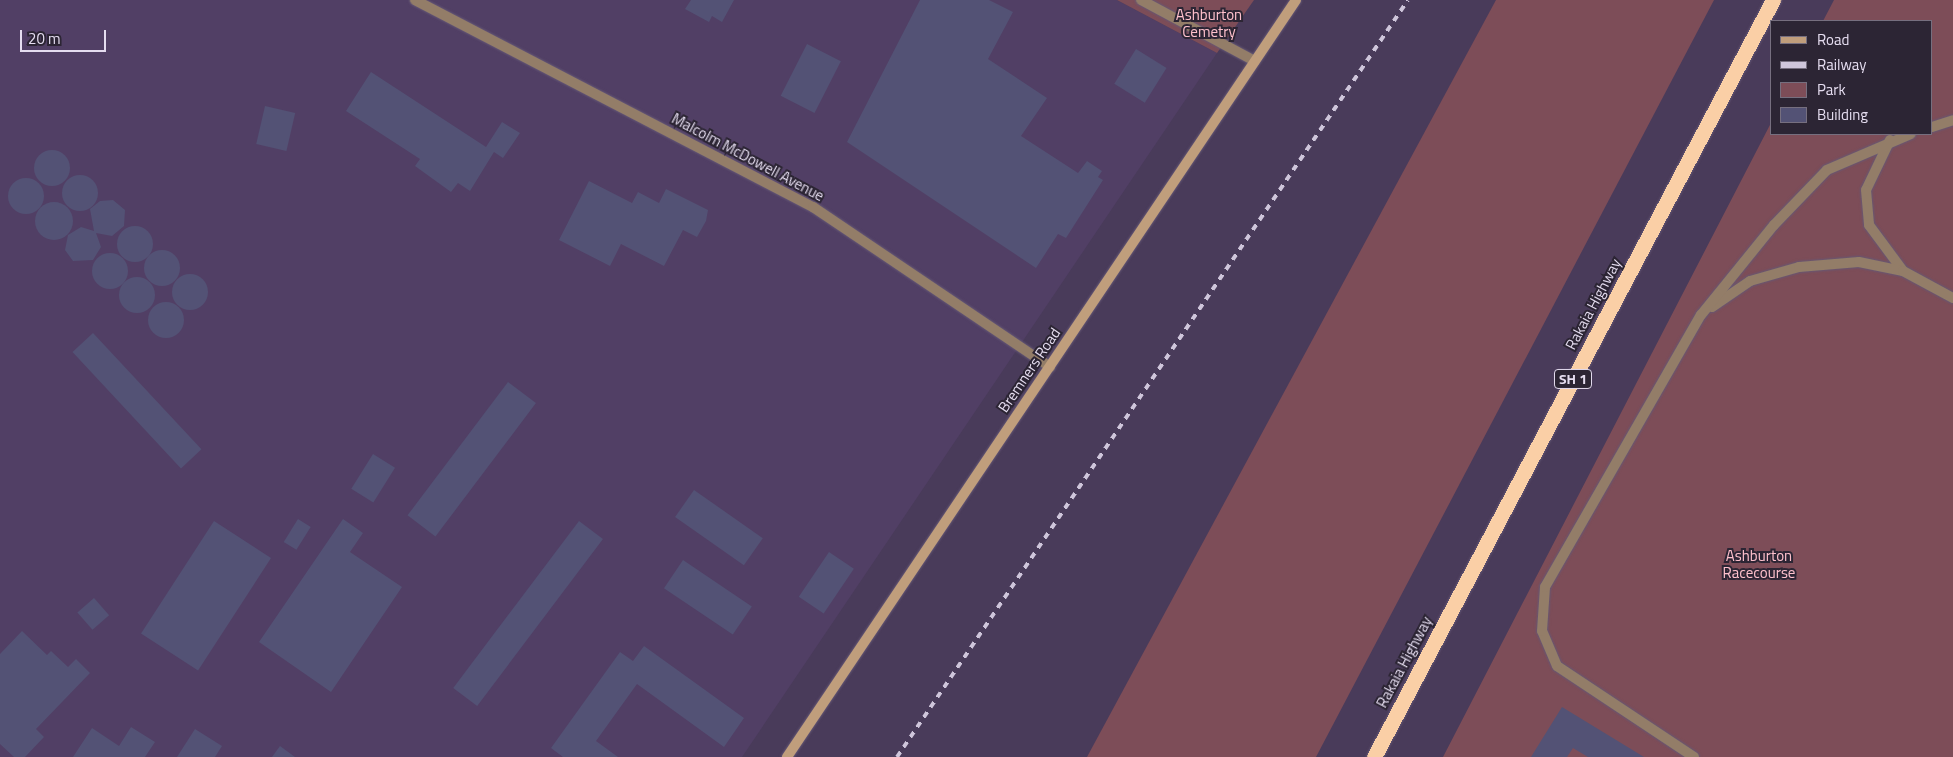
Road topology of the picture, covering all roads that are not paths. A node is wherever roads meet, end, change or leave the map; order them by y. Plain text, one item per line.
1 (415, 0) edge
2 (1141, 0) edge
3 (1296, 0) edge
4 (1773, 0) edge
5 (1255, 61) junction
6 (1953, 120) edge
7 (1933, 127) edge
8 (1908, 135) edge
9 (1890, 140) junction
10 (1903, 271) junction
11 (1953, 298) edge
12 (1701, 315) junction
13 (1050, 366) junction
14 (787, 757) edge
15 (1374, 757) edge
16 (1694, 757) edge

1 - 13 street, Malcolm McDowell Avenue
2 - 5 street
3 - 5 street, Bremners Road
4 - 15 highway, Rakaia Highway / SH 1
5 - 13 street, Bremners Road
6 - 7 street
8 - 9 street
9 - 10 street
9 - 12 street
10 - 11 street
10 - 12 street
12 - 16 street
13 - 14 street, Bremners Road

